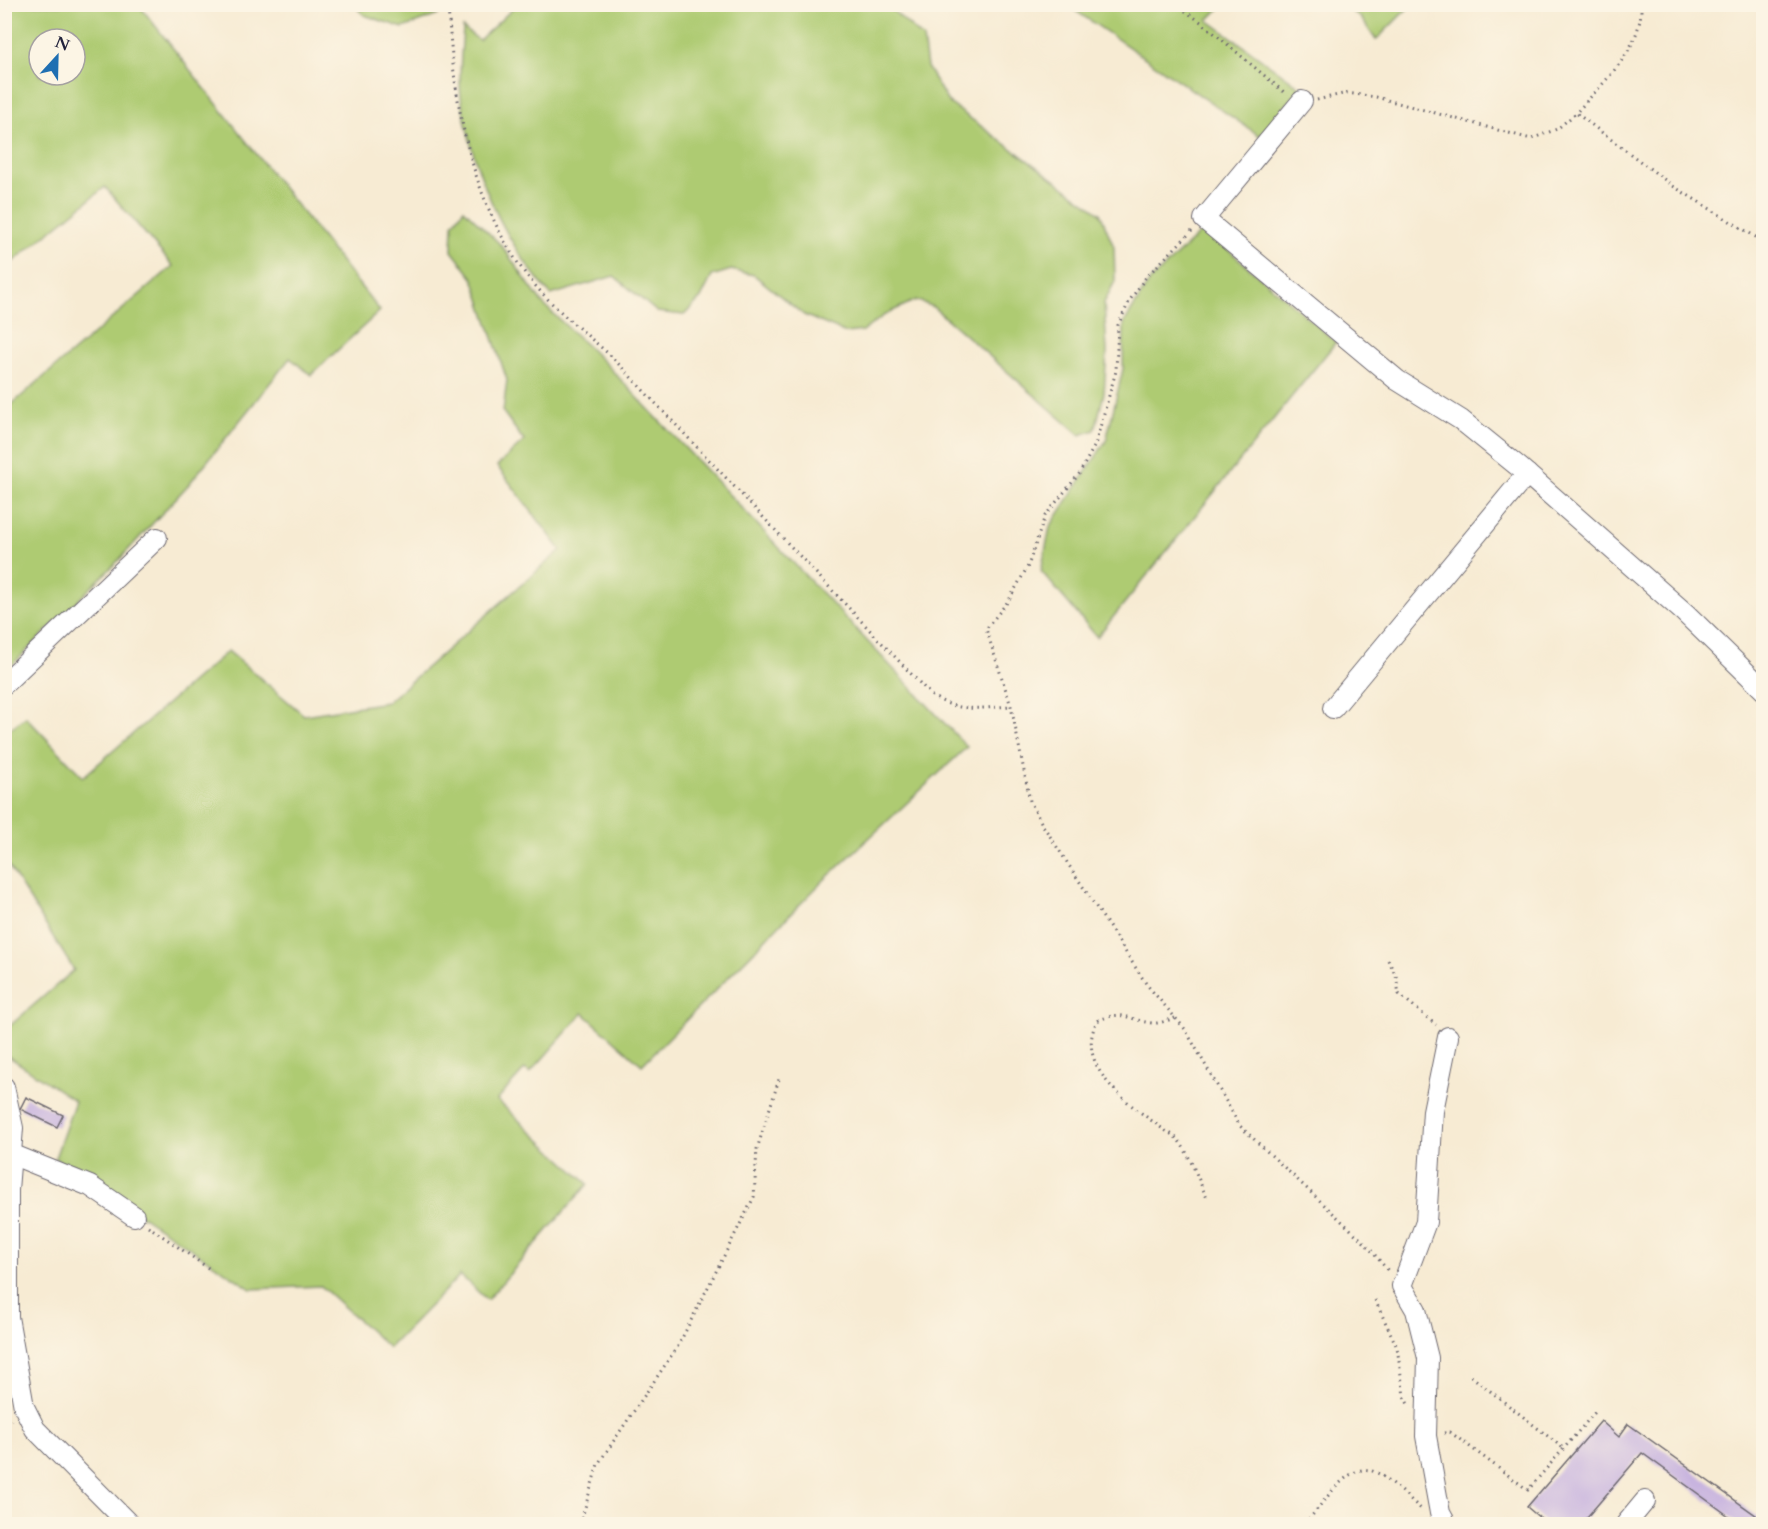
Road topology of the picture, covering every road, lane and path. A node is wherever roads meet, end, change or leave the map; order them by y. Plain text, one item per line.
1 (448, 4) edge
2 (1175, 4) edge
3 (1641, 4) edge
4 (1302, 101) junction
5 (1576, 113) junction
6 (1204, 219) junction
7 (1764, 242) edge
8 (1527, 474) junction
9 (157, 538) dead end
10 (4, 684) edge
11 (1764, 690) edge
12 (1011, 706) junction
13 (1333, 708) dead end
14 (1388, 960) dead end
15 (1175, 1018) junction
16 (1448, 1037) joint
17 (780, 1076) dead end
18 (4, 1087) edge
19 (11, 1154) junction
20 (6, 1188) edge
21 (1207, 1198) dead end
22 (134, 1216) joint
23 (211, 1270) dead end
24 (1402, 1286) junction
25 (1375, 1300) dead end
26 (1471, 1376) dead end
27 (1596, 1411) dead end
28 (1426, 1427) junction
29 (1563, 1448) junction
30 (1645, 1501) dead end
31 (1443, 1519) edge
32 (129, 1524) edge
33 (580, 1524) edge
34 (1305, 1524) edge
35 (1626, 1524) edge

1 - 12 path
2 - 4 path
3 - 5 path
4 - 5 path
4 - 6 street
5 - 7 path
6 - 8 street
6 - 12 path
8 - 11 street
8 - 13 street
9 - 10 street
12 - 15 path
14 - 16 path
15 - 21 path
15 - 24 path
16 - 24 street
17 - 33 path
18 - 19 street
19 - 20 street
19 - 22 street
20 - 32 street
22 - 23 path
24 - 28 street
25 - 28 path
26 - 29 path
27 - 29 path
28 - 29 path
28 - 31 street
30 - 35 street
31 - 34 path

